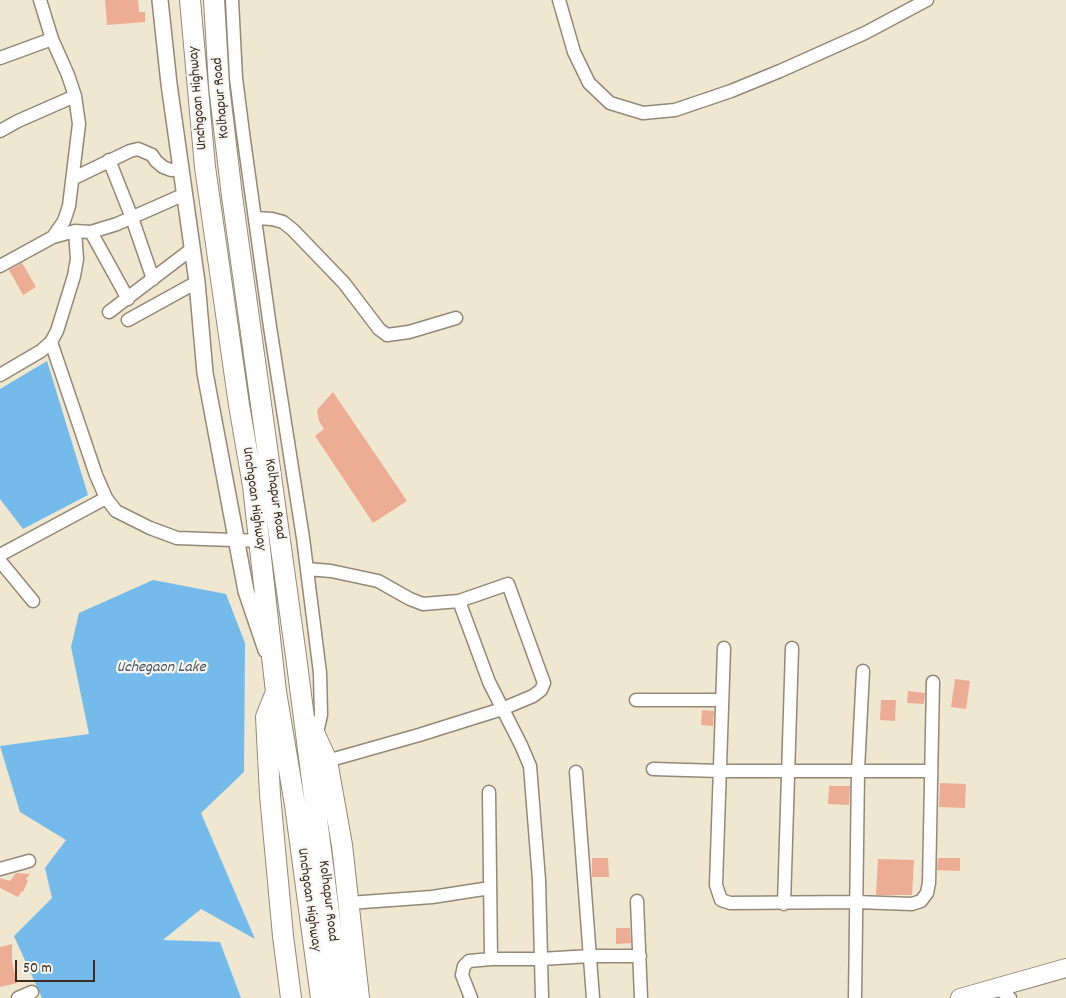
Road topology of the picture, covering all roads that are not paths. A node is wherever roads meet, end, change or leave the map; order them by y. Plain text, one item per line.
1 (40, 0) edge
2 (160, 0) edge
3 (190, 0) edge
4 (214, 0) edge
5 (232, 0) edge
6 (559, 0) edge
7 (926, 0) edge
8 (52, 39) junction
9 (0, 58) edge
10 (75, 96) junction
11 (0, 131) edge
12 (109, 160) junction
13 (182, 169) junction
14 (74, 178) junction
15 (186, 194) junction
16 (132, 218) junction
17 (256, 218) junction
18 (75, 231) junction
19 (91, 232) junction
20 (53, 237) junction
21 (193, 248) junction
22 (0, 266) edge
23 (153, 279) junction
24 (197, 282) junction
25 (128, 299) junction
26 (109, 312) dead end
27 (456, 318) dead end
28 (128, 320) dead end
29 (51, 342) junction
30 (0, 375) edge
31 (106, 498) junction
32 (237, 541) junction
33 (260, 541) junction
34 (1, 563) edge
35 (307, 569) junction
36 (33, 601) dead end
37 (459, 601) junction
38 (724, 648) dead end
39 (792, 648) dead end
40 (273, 668) junction
41 (863, 671) dead end
42 (933, 682) dead end
43 (276, 692) junction
44 (636, 700) dead end
45 (721, 700) junction
46 (302, 706) junction
47 (502, 709) junction
48 (316, 736) junction
49 (327, 761) junction
50 (653, 769) dead end
51 (858, 770) junction
52 (720, 771) junction
53 (788, 771) junction
54 (931, 771) junction
55 (576, 772) dead end
56 (489, 792) dead end
57 (29, 861) dead end
58 (0, 869) edge
59 (490, 888) junction
60 (637, 900) dead end
61 (856, 902) junction
62 (349, 903) junction
63 (784, 904) junction
64 (590, 956) junction
65 (640, 956) junction
66 (491, 959) junction
67 (541, 959) junction
68 (1066, 968) edge
69 (32, 992) dead end
70 (1003, 993) edge
71 (18, 998) edge
72 (291, 998) edge
73 (321, 998) edge
74 (340, 998) edge
75 (359, 998) edge
76 (471, 998) edge
77 (542, 998) edge
78 (593, 998) edge
79 (641, 998) edge
80 (855, 998) edge
81 (960, 998) edge

1 - 8 street
2 - 13 street
3 - 33 highway, Unchgoan Highway
4 - 46 highway, Kolhapur Road
5 - 17 street
6 - 7 street
8 - 9 street
8 - 10 street
10 - 11 street
10 - 14 street
12 - 13 street
12 - 14 street
12 - 16 street
13 - 15 street
14 - 20 street
15 - 16 street
15 - 21 street
16 - 19 street
16 - 23 street
17 - 27 street
17 - 35 street
18 - 19 street
18 - 20 street
18 - 29 street
19 - 25 street
20 - 22 street
21 - 23 street
21 - 24 street
23 - 25 street
24 - 28 street
24 - 32 street
25 - 26 street
29 - 30 street
29 - 31 street
31 - 32 street
31 - 34 street
32 - 33 street
32 - 40 street
33 - 40 highway, Unchgoan Highway
34 - 36 street
35 - 37 street
35 - 48 street
37 - 47 street
37 - 47 street
38 - 45 street
39 - 53 street
40 - 43 highway, Unchgoan Highway
41 - 51 street
42 - 54 street
43 - 72 highway
43 - 73 highway, Unchgoan Highway
44 - 45 street
45 - 52 street
46 - 48 highway
46 - 74 highway, Kolhapur Road
47 - 49 street
47 - 67 street
48 - 49 highway
49 - 62 highway
50 - 52 street
51 - 53 street
51 - 54 street
51 - 61 street
52 - 53 street
52 - 63 street
53 - 63 street
54 - 61 street
55 - 64 street
56 - 59 street
57 - 58 street
59 - 62 street
59 - 66 street
60 - 65 street
61 - 63 street
61 - 80 street
62 - 75 highway
64 - 65 street
64 - 67 street
64 - 78 street
65 - 79 street
66 - 67 street
66 - 76 street
67 - 77 street
68 - 70 main road
69 - 71 street
70 - 81 main road

